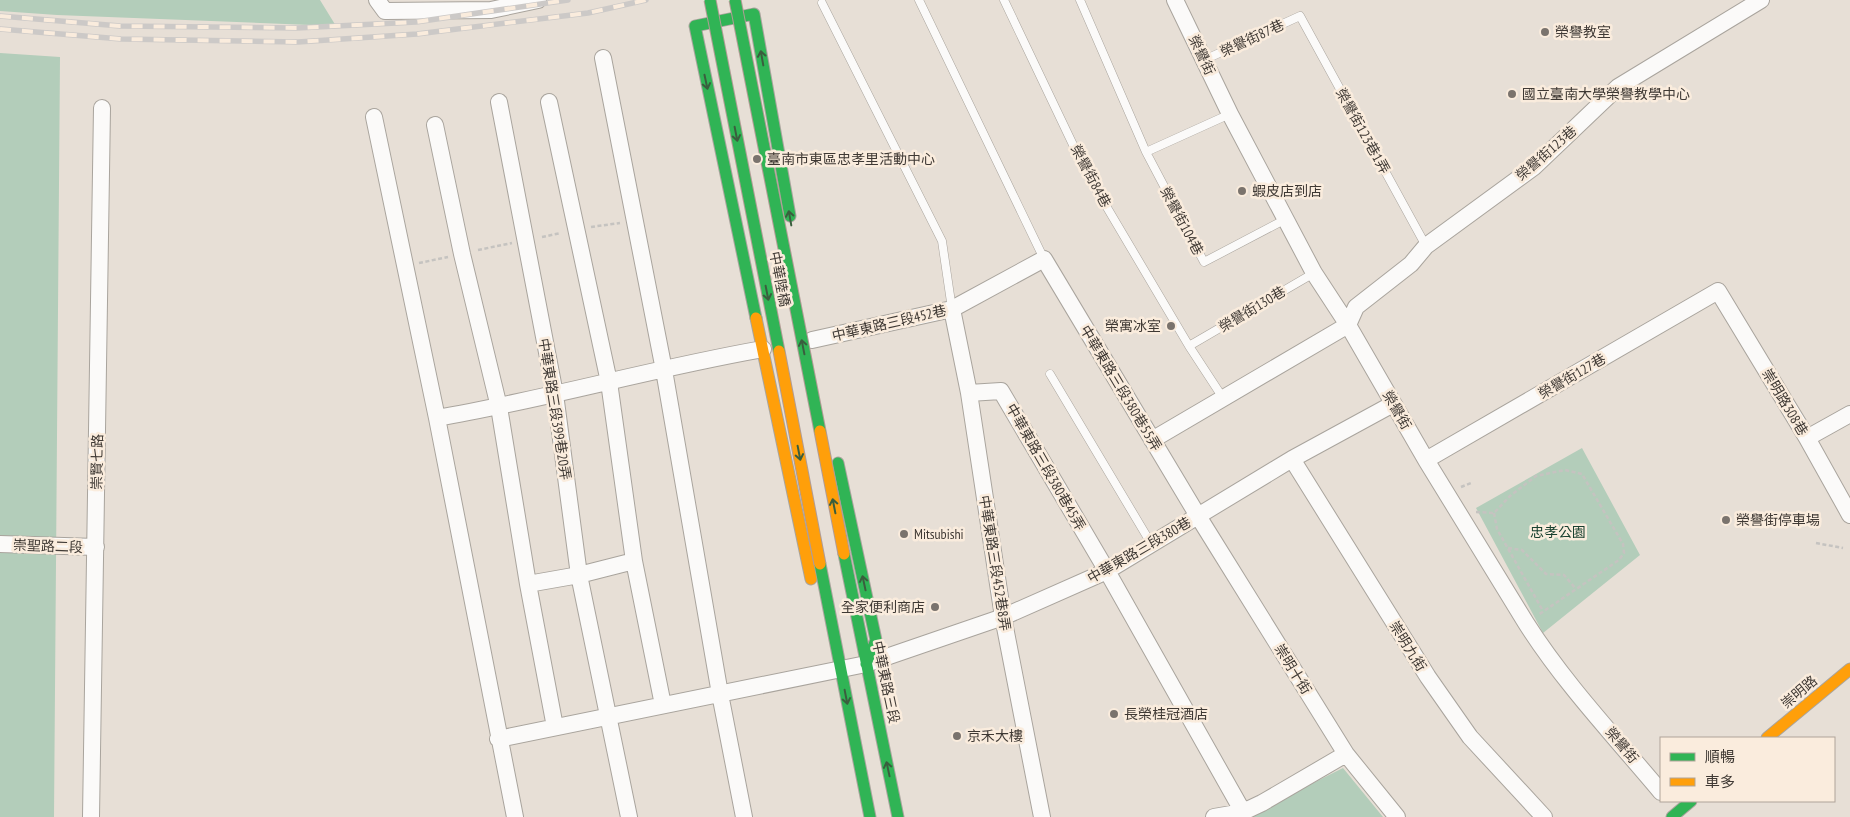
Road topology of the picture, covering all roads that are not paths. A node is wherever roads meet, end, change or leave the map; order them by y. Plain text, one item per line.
1 (377, 0) edge
2 (538, 0) edge
3 (710, 0) edge
4 (735, 0) edge
5 (919, 0) edge
6 (1004, 0) edge
7 (1080, 0) edge
8 (1176, 0) edge
9 (1761, 0) edge
10 (822, 3) dead end
11 (488, 5) edge
12 (1300, 16) joint
13 (603, 58) dead end
14 (1204, 60) junction
15 (499, 102) dead end
16 (549, 102) dead end
17 (102, 108) dead end
18 (1230, 114) junction
19 (374, 117) dead end
20 (435, 125) dead end
21 (1146, 152) junction
22 (1286, 219) junction
23 (1426, 246) junction
24 (1044, 260) junction
25 (1314, 272) junction
26 (1718, 291) joint
27 (952, 309) junction
28 (1348, 325) junction
29 (812, 340) junction
30 (1189, 346) junction
31 (764, 349) junction
32 (664, 370) junction
33 (1050, 374) dead end
34 (609, 382) junction
35 (969, 393) junction
36 (554, 394) junction
37 (1222, 398) junction
38 (1394, 404) junction
39 (499, 407) junction
40 (1850, 414) edge
41 (437, 418) junction
42 (1807, 438) junction
43 (1152, 440) junction
44 (1292, 459) junction
45 (1426, 460) junction
46 (1850, 515) edge
47 (1198, 516) junction
48 (0, 544) edge
49 (1152, 545) junction
50 (96, 547) junction
51 (844, 554) joint
52 (634, 561) junction
53 (1107, 571) junction
54 (580, 574) junction
55 (528, 584) junction
56 (813, 592) dead end
57 (1003, 618) junction
58 (825, 650) dead end
59 (866, 664) junction
60 (841, 669) junction
61 (1850, 669) edge
62 (720, 694) junction
63 (663, 705) junction
64 (608, 716) junction
65 (555, 727) junction
66 (1768, 737) edge
67 (498, 739) junction
68 (1346, 754) junction
69 (1660, 791) edge
70 (1690, 802) edge
71 (1243, 812) junction
72 (1675, 812) edge
73 (91, 817) edge
74 (515, 817) edge
75 (629, 817) edge
76 (744, 817) edge
77 (870, 817) edge
78 (898, 817) edge
79 (1042, 817) edge
80 (1214, 817) edge
81 (1397, 817) edge
82 (1544, 817) edge

1 - 11 street
2 - 11 street
3 -> 60 main road, 中華陸橋, bridge
51 -> 4 main road, 中華陸橋, bridge
5 - 24 lane
6 - 30 lane, 榮譽街84巷
7 - 21 lane
8 - 14 street, 榮譽街
9 - 23 street, 榮譽街123巷
10 - 27 lane
12 - 14 lane, 榮譽街87巷
12 - 23 lane, 榮譽街123巷1弄
13 - 32 street
14 - 18 street, 榮譽街
15 - 36 street, 中華東路三段399巷20弄
16 - 34 street
17 - 50 street, 崇賢七路
18 - 21 lane
18 - 22 street, 榮譽街
19 - 41 street
20 - 39 street
21 - 22 lane, 榮譽街104巷
22 - 25 street, 榮譽街
23 - 28 street, 榮譽街123巷
24 - 27 street, 中華東路三段452巷
24 - 43 street, 中華東路三段380巷55弄
25 - 28 street, 榮譽街
25 - 30 lane, 榮譽街130巷
26 - 42 street, 崇明路308巷
26 - 45 street, 榮譽街127巷
27 - 29 street, 中華東路三段452巷
27 - 35 street, 中華東路三段452巷8弄
28 - 37 street
28 - 38 street, 榮譽街
29 -> 31 main road
59 -> 29 main road
30 - 37 lane, 榮譽街84巷
31 - 32 street
31 - 56 main road
32 - 34 street
32 - 62 street
33 - 49 lane
34 - 36 street
34 - 52 street
35 - 53 street, 中華東路三段380巷45弄
35 - 57 street, 中華東路三段452巷8弄
36 - 39 street
36 - 54 street, 中華東路三段399巷20弄
37 - 43 street
38 - 44 street, 中華東路三段380巷
38 - 45 street, 榮譽街
39 - 41 street
39 - 55 street
40 - 42 street
41 - 67 street
42 - 46 street, 崇明路308巷
43 - 47 street, 中華東路三段380巷55弄
44 - 47 street, 中華東路三段380巷
44 - 82 street, 崇明九街
45 - 69 street, 榮譽街
47 - 49 street, 中華東路三段380巷
47 - 68 street, 崇明十街
48 - 50 street, 崇聖路二段
49 - 53 street, 中華東路三段380巷
50 - 73 street, 崇賢七路
51 - 59 main road, 中華東路三段
52 - 54 street
52 - 63 street
53 - 57 street, 中華東路三段380巷
53 - 71 street
54 - 55 street
54 - 64 street, 中華東路三段399巷20弄
55 - 65 street
57 - 59 street, 中華東路三段380巷
57 - 79 street, 中華東路三段452巷8弄
58 - 60 main road
59 - 60 street, 中華東路三段380巷
78 -> 59 main road, 中華東路三段
60 - 62 street, 中華東路三段380巷
60 -> 77 main road
61 - 66 main road, 崇明路
62 - 63 street, 中華東路三段380巷
62 - 76 street
63 - 64 street, 中華東路三段380巷
64 - 65 street, 中華東路三段380巷
64 - 75 street, 中華東路三段399巷20弄
65 - 67 street, 中華東路三段380巷
67 - 74 street
68 - 71 street
68 - 81 street, 崇明十街
70 - 72 main road
71 - 80 street

